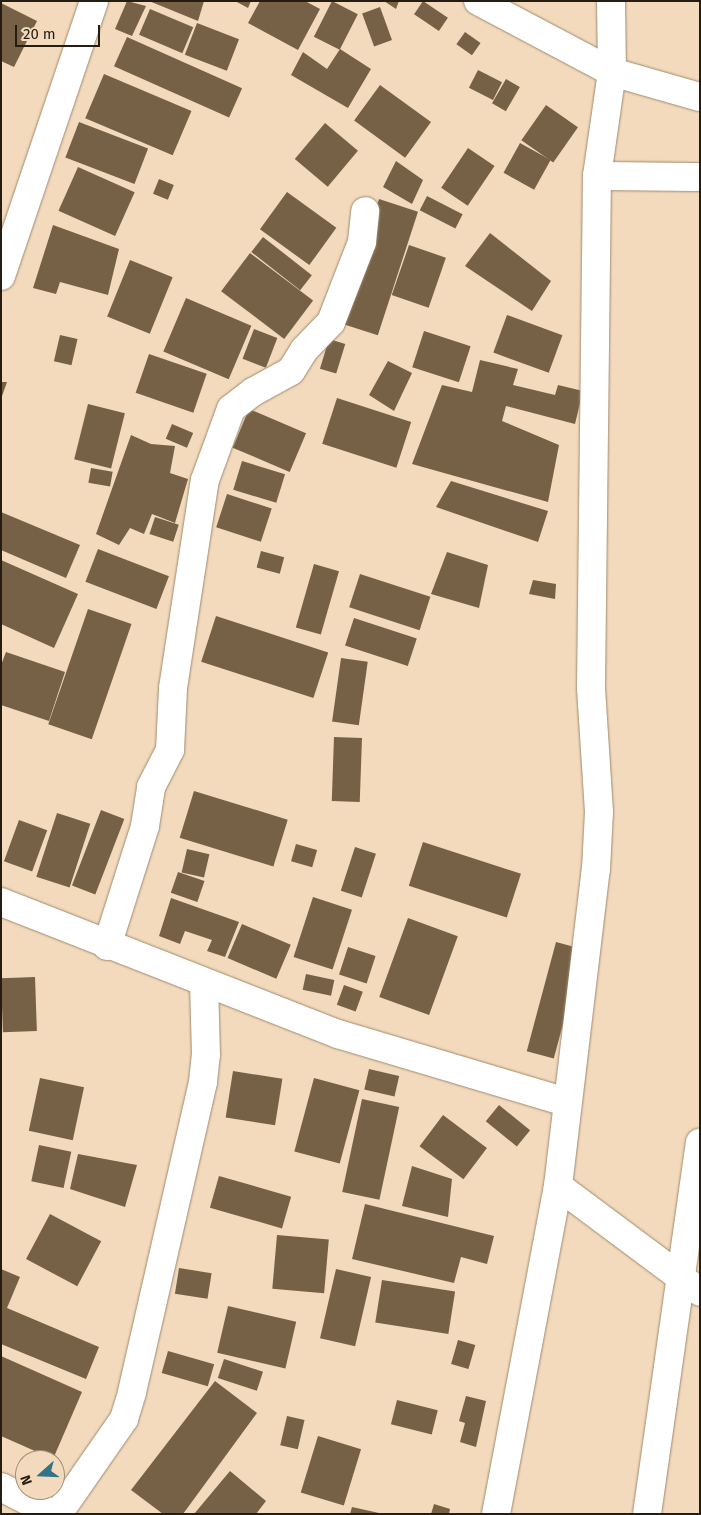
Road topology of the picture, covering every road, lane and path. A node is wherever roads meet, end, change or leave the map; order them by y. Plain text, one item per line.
1 (94, 1) edge
2 (478, 1) edge
3 (611, 1) edge
4 (612, 72) junction
5 (700, 98) edge
6 (597, 176) junction
7 (700, 178) edge
8 (365, 212) dead end
9 (1, 276) edge
10 (1, 902) edge
11 (107, 946) junction
12 (204, 984) junction
13 (566, 1102) junction
14 (700, 1143) edge
15 (558, 1186) junction
16 (691, 1285) edge
17 (1, 1487) edge
18 (53, 1514) edge
19 (58, 1514) edge
20 (496, 1514) edge
21 (647, 1514) edge

1 - 9 street
2 - 4 street
3 - 4 street
4 - 5 street
4 - 6 street
6 - 7 street
6 - 13 street
8 - 11 street
10 - 11 street
11 - 12 street
12 - 13 street
12 - 19 street
13 - 15 street
14 - 16 street
15 - 16 street
15 - 20 street
16 - 21 street
17 - 18 street

